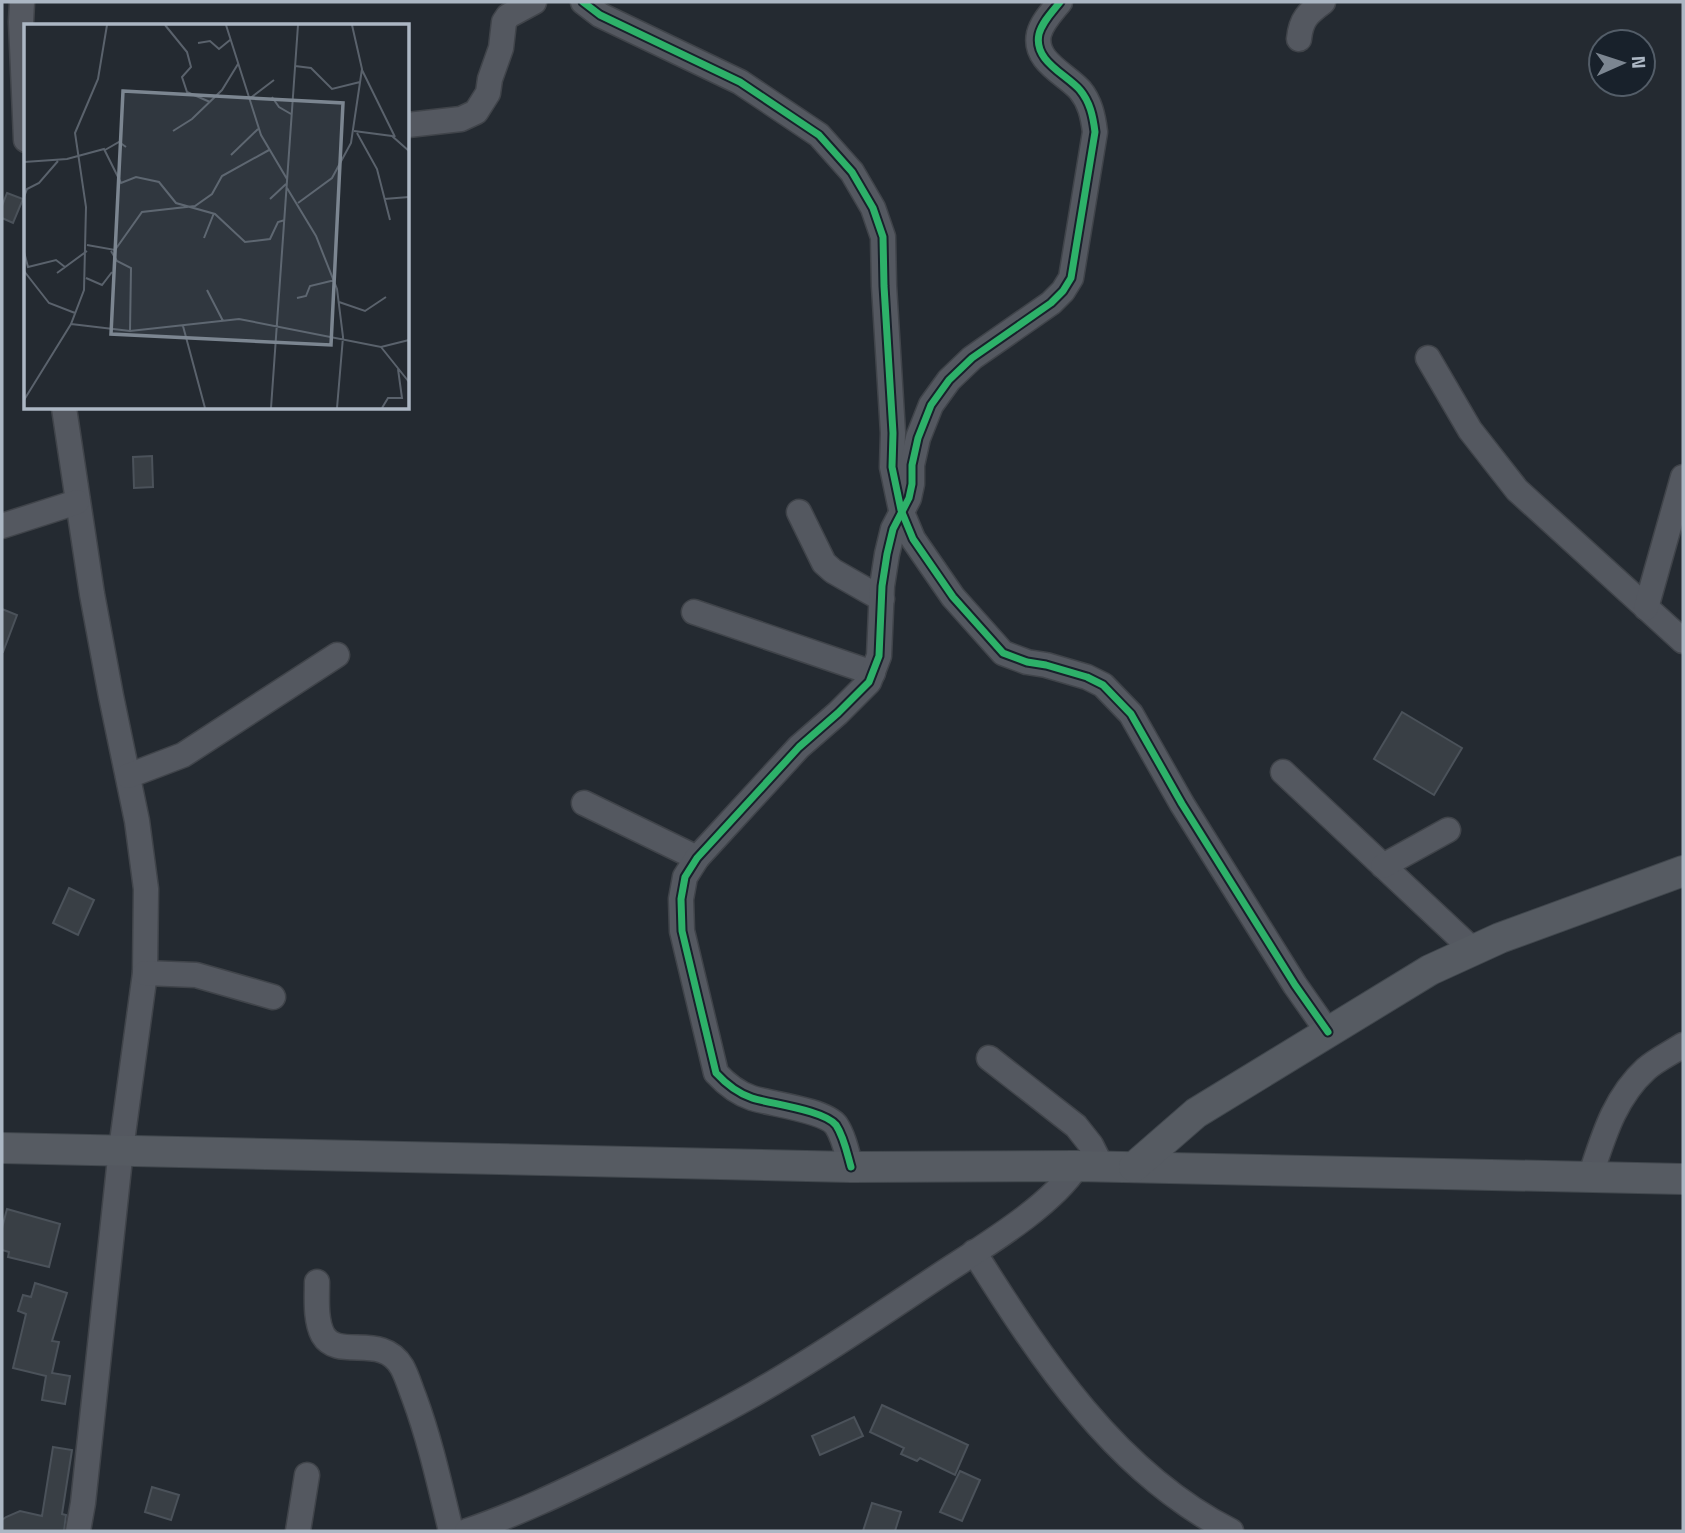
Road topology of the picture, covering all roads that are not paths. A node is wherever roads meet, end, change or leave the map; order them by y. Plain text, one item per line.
1 (22, 2) edge
2 (534, 2) edge
3 (583, 2) edge
4 (1060, 2) edge
5 (1323, 2) edge
6 (1299, 39) dead end
7 (24, 97) edge
8 (410, 125) edge
9 (1427, 358) dead end
10 (64, 410) edge
11 (1683, 477) edge
12 (77, 502) junction
13 (901, 510) junction
14 (799, 512) dead end
15 (2, 526) edge
16 (881, 599) junction
17 (1646, 608) junction
18 (694, 612) dead end
19 (1683, 641) edge
20 (337, 655) dead end
21 (873, 673) junction
22 (1283, 772) dead end
23 (128, 776) junction
24 (584, 803) dead end
25 (1448, 830) dead end
26 (697, 858) junction
27 (1383, 866) junction
28 (1681, 875) edge
29 (1473, 950) junction
30 (145, 973) junction
31 (274, 997) dead end
32 (1328, 1032) junction
33 (1683, 1045) edge
34 (989, 1058) dead end
35 (2, 1148) edge
36 (121, 1149) junction
37 (1089, 1166) junction
38 (851, 1167) junction
39 (1134, 1167) junction
40 (1590, 1177) junction
41 (1683, 1179) edge
42 (974, 1252) junction
43 (317, 1282) dead end
44 (307, 1475) dead end
45 (78, 1531) edge
46 (298, 1531) edge
47 (451, 1531) edge
48 (467, 1531) edge
49 (1231, 1531) edge

1 - 7 street
2 - 8 street
3 - 13 street
4 - 13 street
5 - 6 street
9 - 17 street
10 - 12 street
11 - 17 street
12 - 15 street
12 - 23 street
13 - 16 street
13 - 32 street
14 - 16 street
16 - 21 street
17 - 19 street
18 - 21 street
20 - 23 street
21 - 26 street
22 - 27 street
23 - 30 street
24 - 26 street
25 - 27 street
26 - 38 street
27 - 29 street
28 - 29 main road
29 - 32 main road
30 - 31 street
30 - 36 street
32 - 39 main road
33 - 40 street
34 - 37 street
35 - 36 main road
36 - 38 main road
36 - 45 street
37 - 38 main road
37 - 39 main road
37 - 42 street
39 - 40 main road
40 - 41 main road
42 - 48 street
42 - 49 street
43 - 47 street
44 - 46 street

